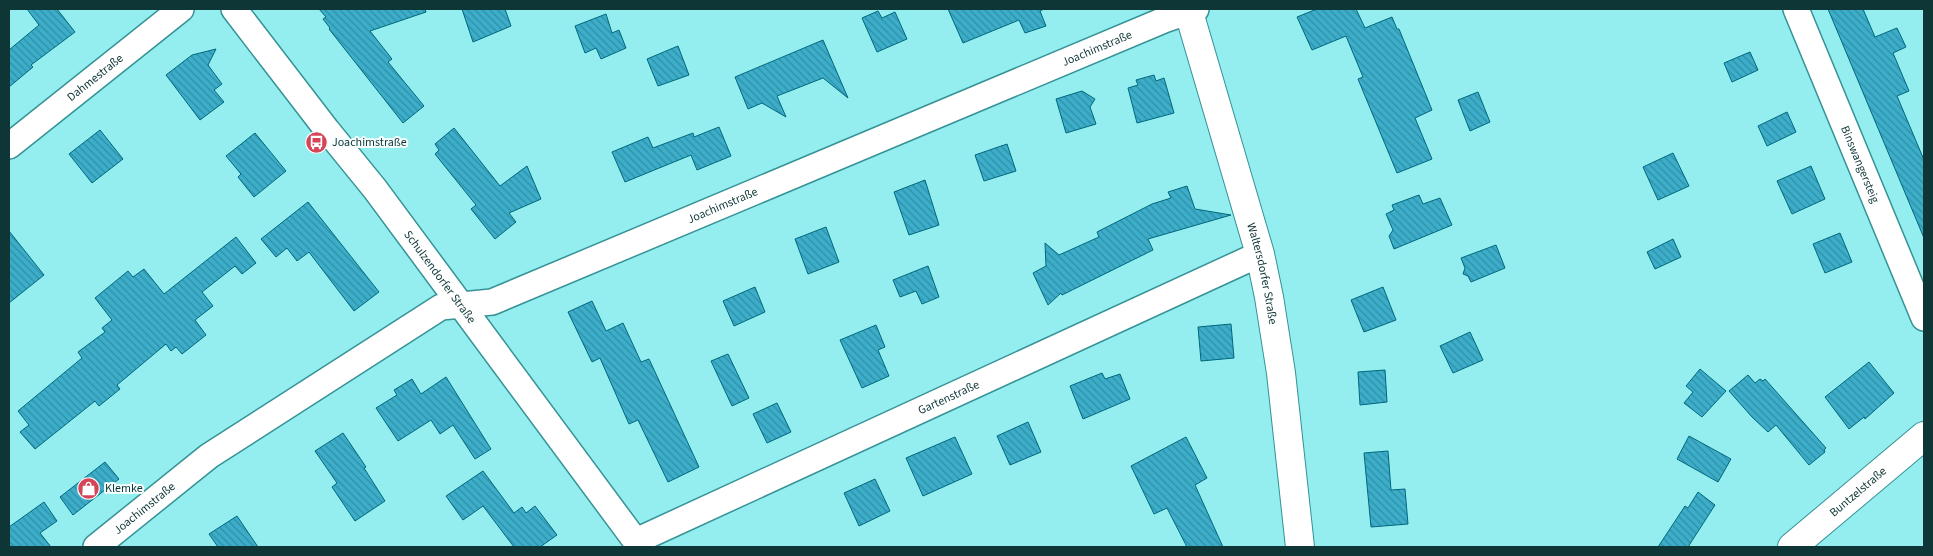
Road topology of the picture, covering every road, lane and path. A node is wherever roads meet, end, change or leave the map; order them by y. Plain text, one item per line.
1 (181, 9) edge
2 (234, 9) edge
3 (1796, 9) edge
4 (1191, 10) edge
5 (9, 146) edge
6 (1260, 254) junction
7 (462, 305) junction
8 (1924, 318) edge
9 (1924, 436) edge
10 (638, 544) edge
11 (96, 547) edge
12 (1300, 547) edge
13 (1792, 547) edge

1 - 5 street, Dahmestraße
2 - 7 street, Schulzendorfer Straße
3 - 8 street, Binswangersteig
4 - 6 street, Waltersdorfer Straße
4 - 7 street, Joachimstraße
6 - 10 street, Gartenstraße
6 - 12 street, Waltersdorfer Straße
7 - 10 street, Schulzendorfer Straße
7 - 11 street, Joachimstraße
9 - 13 street, Buntzelstraße

